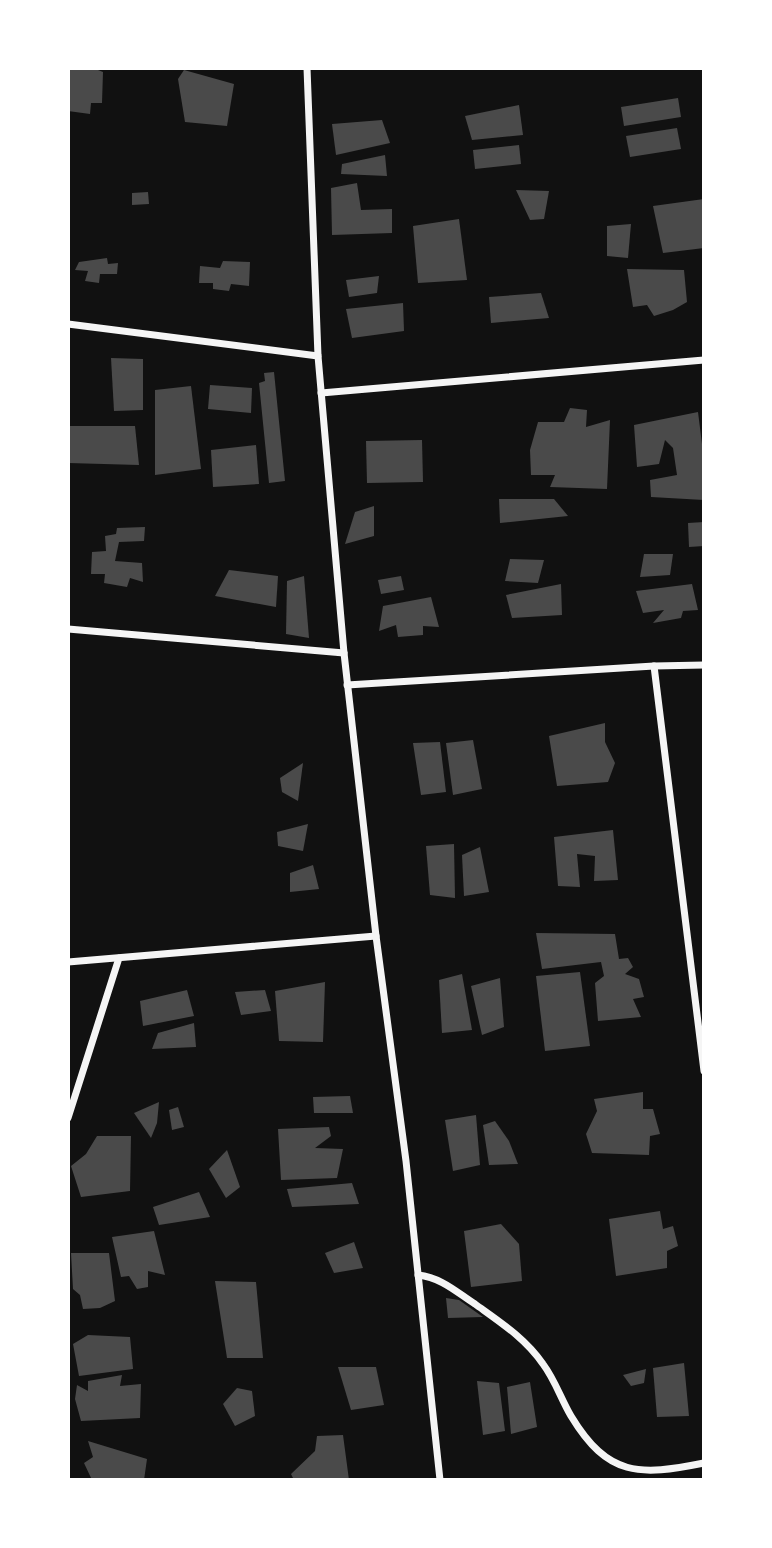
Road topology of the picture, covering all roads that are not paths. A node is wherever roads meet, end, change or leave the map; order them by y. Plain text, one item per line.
1 (307, 68) edge
2 (68, 324) edge
3 (318, 355) junction
4 (704, 360) edge
5 (321, 393) junction
6 (68, 629) edge
7 (344, 653) junction
8 (704, 665) edge
9 (654, 666) junction
10 (347, 685) junction
11 (376, 936) junction
12 (119, 958) junction
13 (68, 961) edge
14 (704, 1071) edge
15 (68, 1118) edge
16 (418, 1275) junction
17 (704, 1463) edge
18 (440, 1480) edge

1 - 3 street
2 - 3 street
3 - 5 street
4 - 5 street
5 - 7 street
6 - 7 street
7 - 10 street
8 - 9 street
9 - 10 street
9 - 14 street
10 - 11 street
11 - 12 street
11 - 16 street
12 - 13 street
12 - 15 street
16 - 17 street
16 - 18 street

